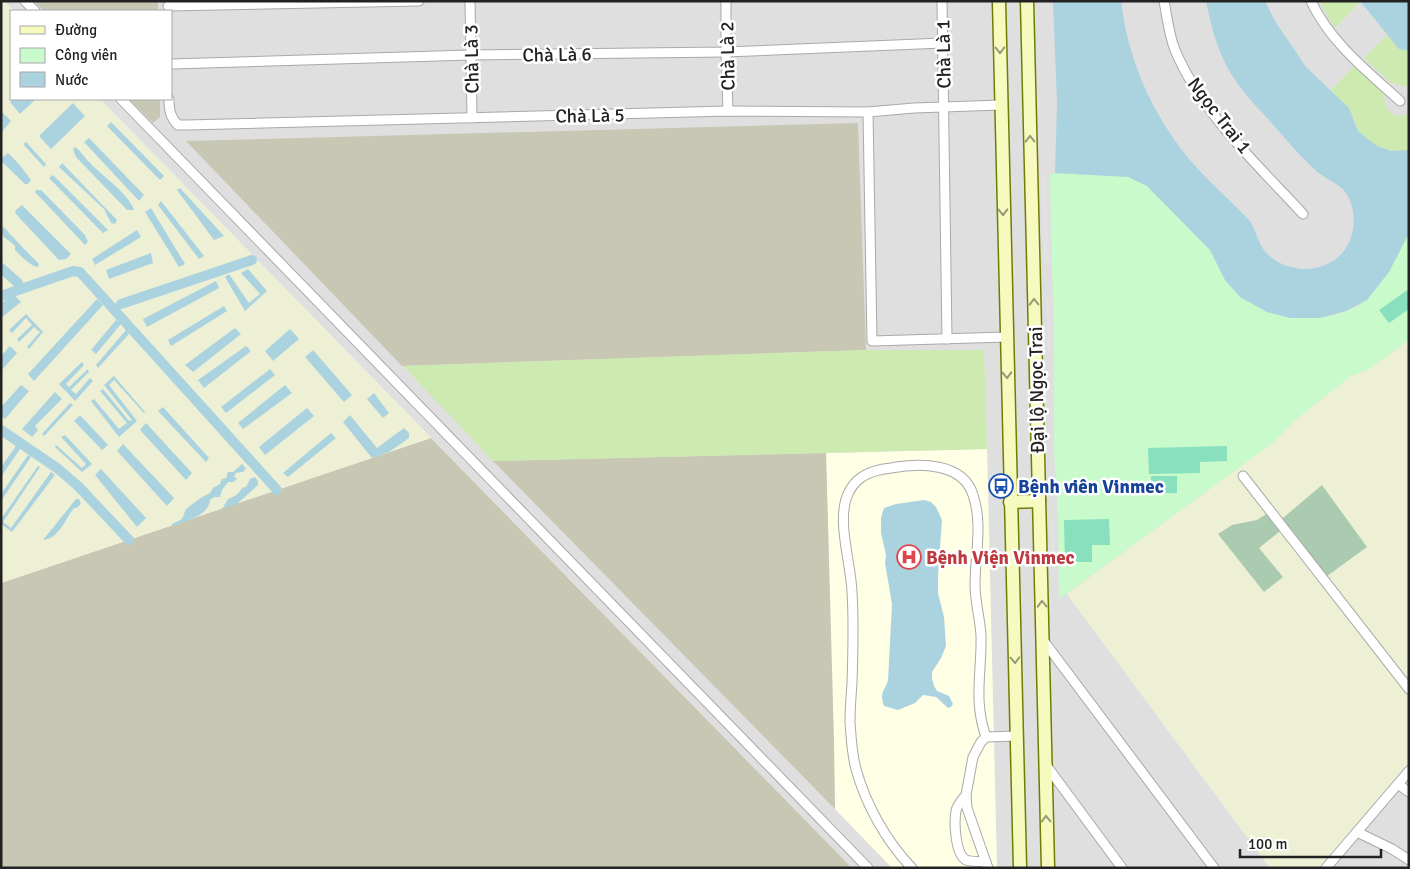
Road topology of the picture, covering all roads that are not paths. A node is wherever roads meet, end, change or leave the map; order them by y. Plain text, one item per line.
1 (25, 1) edge
2 (419, 1) edge
3 (470, 1) edge
4 (726, 1) edge
5 (942, 1) edge
6 (999, 1) edge
7 (1027, 1) edge
8 (1164, 1) edge
9 (1311, 1) edge
10 (168, 6) edge
11 (34, 10) edge
12 (943, 44) junction
13 (726, 52) junction
14 (471, 55) junction
15 (172, 64) edge
16 (122, 100) edge
17 (169, 100) edge
18 (1400, 102) dead end
19 (1001, 105) junction
20 (943, 107) junction
21 (728, 111) junction
22 (868, 112) junction
23 (472, 118) junction
24 (1303, 214) dead end
25 (1006, 338) junction
26 (947, 339) junction
27 (1243, 476) dead end
28 (1039, 501) junction
29 (1010, 502) junction
30 (1043, 639) junction
31 (1409, 689) edge
32 (1017, 736) junction
33 (986, 737) junction
34 (1045, 764) junction
35 (1409, 771) edge
36 (1398, 784) junction
37 (1409, 792) edge
38 (966, 795) junction
39 (1357, 832) junction
40 (1409, 860) edge
41 (987, 865) edge
42 (868, 868) edge
43 (912, 868) edge
44 (1020, 868) edge
45 (1048, 868) edge
46 (1122, 868) edge
47 (1214, 868) edge
48 (1326, 868) edge

1 - 11 street
2 - 10 street
3 - 14 street, Chà Là 3
4 - 13 street, Chà Là 2
5 - 12 street, Chà Là 1
6 -> 19 main road, Đại lộ Ngọc Trai
28 -> 7 main road, Đại lộ Ngọc Trai
8 - 24 street, Ngọc Trai 1
9 - 18 street
12 - 13 street, Chà Là 6
12 - 20 street, Chà Là 1
13 - 14 street, Chà Là 6
13 - 21 street, Chà Là 2
14 - 15 street, Chà Là 6
14 - 23 street, Chà Là 3
16 - 42 street
17 - 23 street, Chà Là 5
19 - 20 street, Chà Là 5
19 -> 25 main road, Đại lộ Ngọc Trai
20 - 22 street, Chà Là 5
20 - 26 street, Chà Là 1
21 - 22 street, Chà Là 5
21 - 23 street, Chà Là 5
22 - 26 street
25 - 26 street
25 -> 29 main road, Đại lộ Ngọc Trai
27 - 31 street
28 - 29 main road
30 -> 28 main road, Đại lộ Ngọc Trai
29 -> 32 main road, Đại lộ Ngọc Trai
30 - 34 main road, Đại lộ Ngọc Trai
30 - 47 street
32 - 33 street
32 - 44 main road, Đại lộ Ngọc Trai
33 - 38 street
33 - 43 street
45 -> 34 main road, Đại lộ Ngọc Trai
34 - 46 street
35 - 36 street
36 - 37 street
36 - 39 street
38 - 41 street
38 - 41 street
39 - 40 street
39 - 48 street

